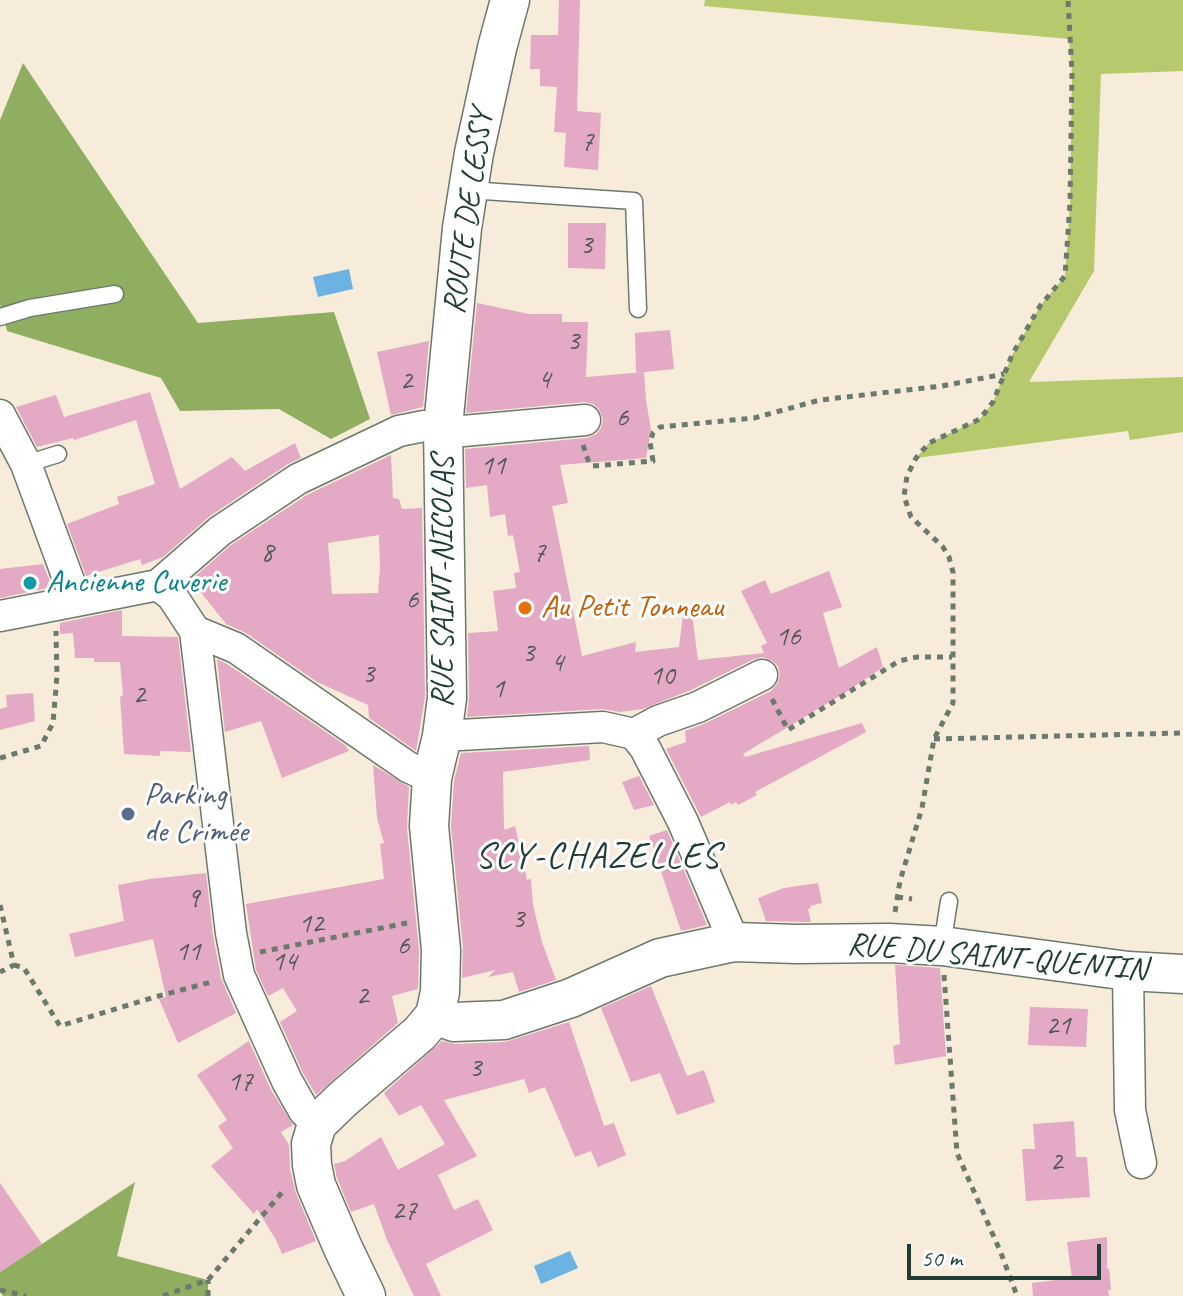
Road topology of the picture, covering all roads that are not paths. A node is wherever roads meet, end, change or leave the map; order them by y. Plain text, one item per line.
1 (510, 0) edge
2 (468, 190) junction
3 (115, 294) dead end
4 (638, 309) dead end
5 (0, 317) edge
6 (0, 416) edge
7 (580, 421) road end
8 (443, 427) junction
9 (58, 454) dead end
10 (26, 464) junction
11 (158, 585) junction
12 (64, 603) junction
13 (0, 616) edge
14 (195, 631) junction
15 (760, 676) road end
16 (634, 734) junction
17 (442, 736) junction
18 (432, 778) junction
19 (949, 901) dead end
20 (734, 942) junction
21 (942, 946) junction
22 (1128, 971) junction
23 (1183, 974) edge
24 (435, 1015) junction
25 (317, 1124) junction
26 (1141, 1163) dead end
27 (366, 1296) edge

1 - 2 street, ROUTE DE LESSY
2 - 4 lane
2 - 8 street, ROUTE DE LESSY
3 - 5 lane
6 - 10 street
7 - 8 street
8 - 11 street
8 - 17 street, RUE SAINT-NICOLAS
9 - 10 lane
10 - 12 street
11 - 12 street
11 - 14 street
12 - 13 street
14 - 18 street
14 - 25 street
15 - 16 street
16 - 17 street
16 - 20 street
17 - 18 street, RUE SAINT-NICOLAS
18 - 24 street, RUE SAINT-NICOLAS
19 - 21 lane
20 - 21 street, RUE DU SAINT-QUENTIN
20 - 24 street, RUE DU SAINT-QUENTIN
21 - 22 street, RUE DU SAINT-QUENTIN
22 - 23 street, RUE DU SAINT-QUENTIN
22 - 26 street
24 - 25 street
25 - 27 street

